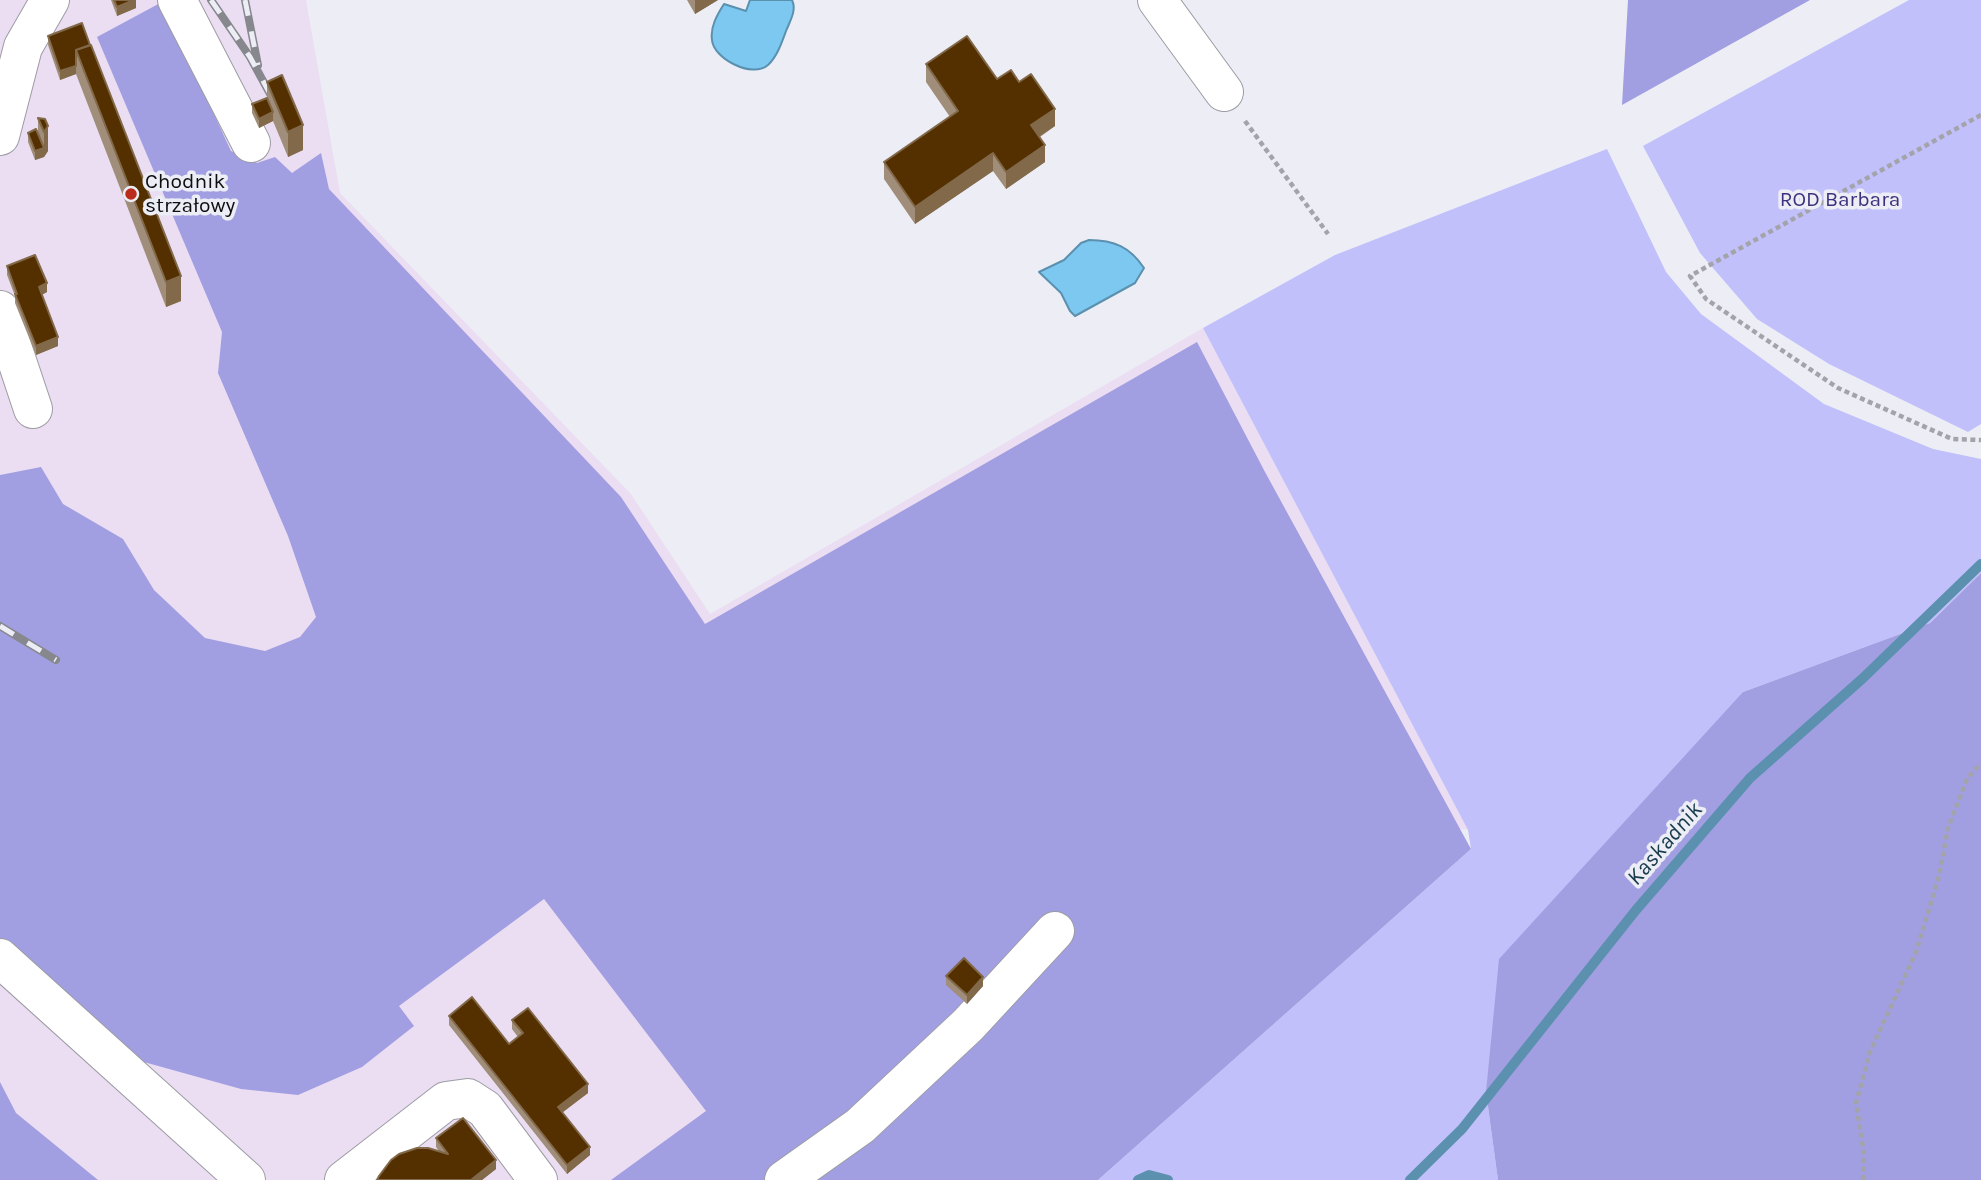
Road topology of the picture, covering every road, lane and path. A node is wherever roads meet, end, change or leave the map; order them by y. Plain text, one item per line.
1 (50, 0) edge
2 (177, 0) edge
3 (1157, 0) edge
4 (1224, 92) joint
5 (1981, 115) edge
6 (0, 136) edge
7 (251, 143) dead end
8 (1328, 234) dead end
9 (0, 310) edge
10 (33, 409) dead end
11 (1981, 440) edge
12 (1981, 763) edge
13 (1055, 931) dead end
14 (0, 958) edge
15 (246, 1180) edge
16 (344, 1180) edge
17 (538, 1180) edge
18 (784, 1180) edge
19 (1863, 1180) edge

1 - 6 street
2 - 7 street
3 - 4 street
4 - 8 path
5 - 11 path
9 - 10 street
12 - 19 path
13 - 18 street
14 - 15 street
16 - 17 street

